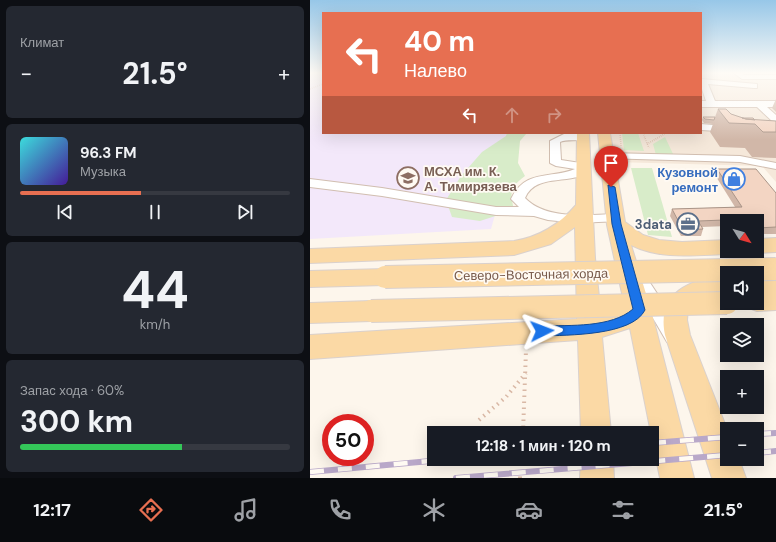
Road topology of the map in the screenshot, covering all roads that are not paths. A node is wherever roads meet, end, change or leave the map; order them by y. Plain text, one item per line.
1 (708, 95) edge
2 (711, 103) junction
3 (702, 104) edge
4 (758, 104) junction
5 (776, 104) edge
6 (774, 124) edge
7 (702, 127) edge
8 (582, 134) edge
9 (604, 134) edge
10 (736, 139) edge
11 (606, 156) junction
12 (584, 167) junction
13 (775, 167) edge
14 (310, 183) edge
15 (533, 212) junction
16 (581, 214) junction
17 (616, 221) junction
18 (776, 245) edge
19 (764, 246) edge
20 (720, 247) edge
21 (310, 256) edge
22 (626, 258) junction
23 (776, 269) edge
24 (310, 279) edge
25 (720, 284) edge
26 (764, 284) edge
27 (776, 285) edge
28 (776, 301) edge
29 (764, 302) edge
30 (720, 303) edge
31 (639, 310) junction
32 (310, 313) edge
33 (590, 330) junction
34 (679, 344) junction
35 (310, 348) edge
36 (596, 426) edge
37 (597, 466) edge
38 (598, 478) edge
39 (677, 478) edge
40 (729, 478) edge

1 - 2 street
2 - 3 street
2 - 4 street
4 - 5 street
4 - 6 street
7 - 10 street
8 - 12 main road
8 - 12 street
9 - 11 main road
11 - 13 street
11 - 17 main road
12 - 15 street
12 - 16 main road
14 - 15 street
15 - 16 street
16 - 17 street
16 - 21 main road
16 - 33 main road
17 - 20 main road
17 - 22 main road
18 - 19 main road
22 - 31 main road
22 - 34 street
23 - 24 main road, Северо-Восточная хорда, bridge
25 - 34 main road
26 - 27 main road
28 - 29 main road
30 - 32 main road, bridge
31 - 33 main road
31 - 39 main road
33 - 35 main road
33 - 36 main road
34 - 40 main road
37 - 38 main road

